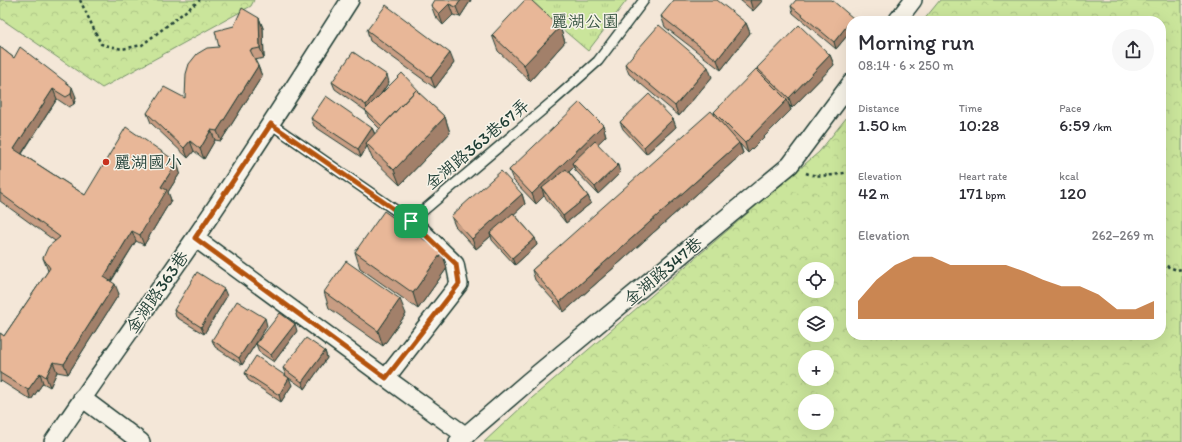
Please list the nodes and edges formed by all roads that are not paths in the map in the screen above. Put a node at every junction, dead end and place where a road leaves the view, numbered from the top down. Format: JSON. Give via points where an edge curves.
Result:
{"nodes":[{"id":1,"x":350,"y":0,"type":"edge"},
{"id":2,"x":644,"y":0,"type":"edge"},
{"id":3,"x":912,"y":0,"type":"edge"},
{"id":4,"x":901,"y":16,"type":"edge"},
{"id":5,"x":846,"y":90,"type":"edge"},
{"id":6,"x":271,"y":124,"type":"junction"},
{"id":7,"x":411,"y":221,"type":"junction"},
{"id":8,"x":195,"y":238,"type":"junction"},
{"id":9,"x":386,"y":378,"type":"junction"},
{"id":10,"x":82,"y":398,"type":"junction"},
{"id":11,"x":462,"y":439,"type":"edge"},
{"id":12,"x":53,"y":442,"type":"edge"},
{"id":13,"x":141,"y":442,"type":"edge"}],
"edges":[{"from":1,"to":6,"type":"street","name":"金湖路363巷"},
{"from":2,"to":7,"type":"lane","name":"金湖路363巷67弄","via":[[598,61]]},
{"from":3,"to":4,"type":"street"},
{"from":5,"to":11,"type":"street","name":"金湖路347巷","via":[[790,165]]},
{"from":6,"to":7,"type":"lane"},
{"from":6,"to":8,"type":"street","name":"金湖路363巷"},
{"from":7,"to":9,"type":"street","via":[[456,264],[459,284]]},
{"from":8,"to":9,"type":"street"},
{"from":8,"to":10,"type":"street","name":"金湖路363巷"},
{"from":9,"to":11,"type":"street"},
{"from":10,"to":12,"type":"street","name":"金湖路363巷"},
{"from":10,"to":13,"type":"street"}]}
